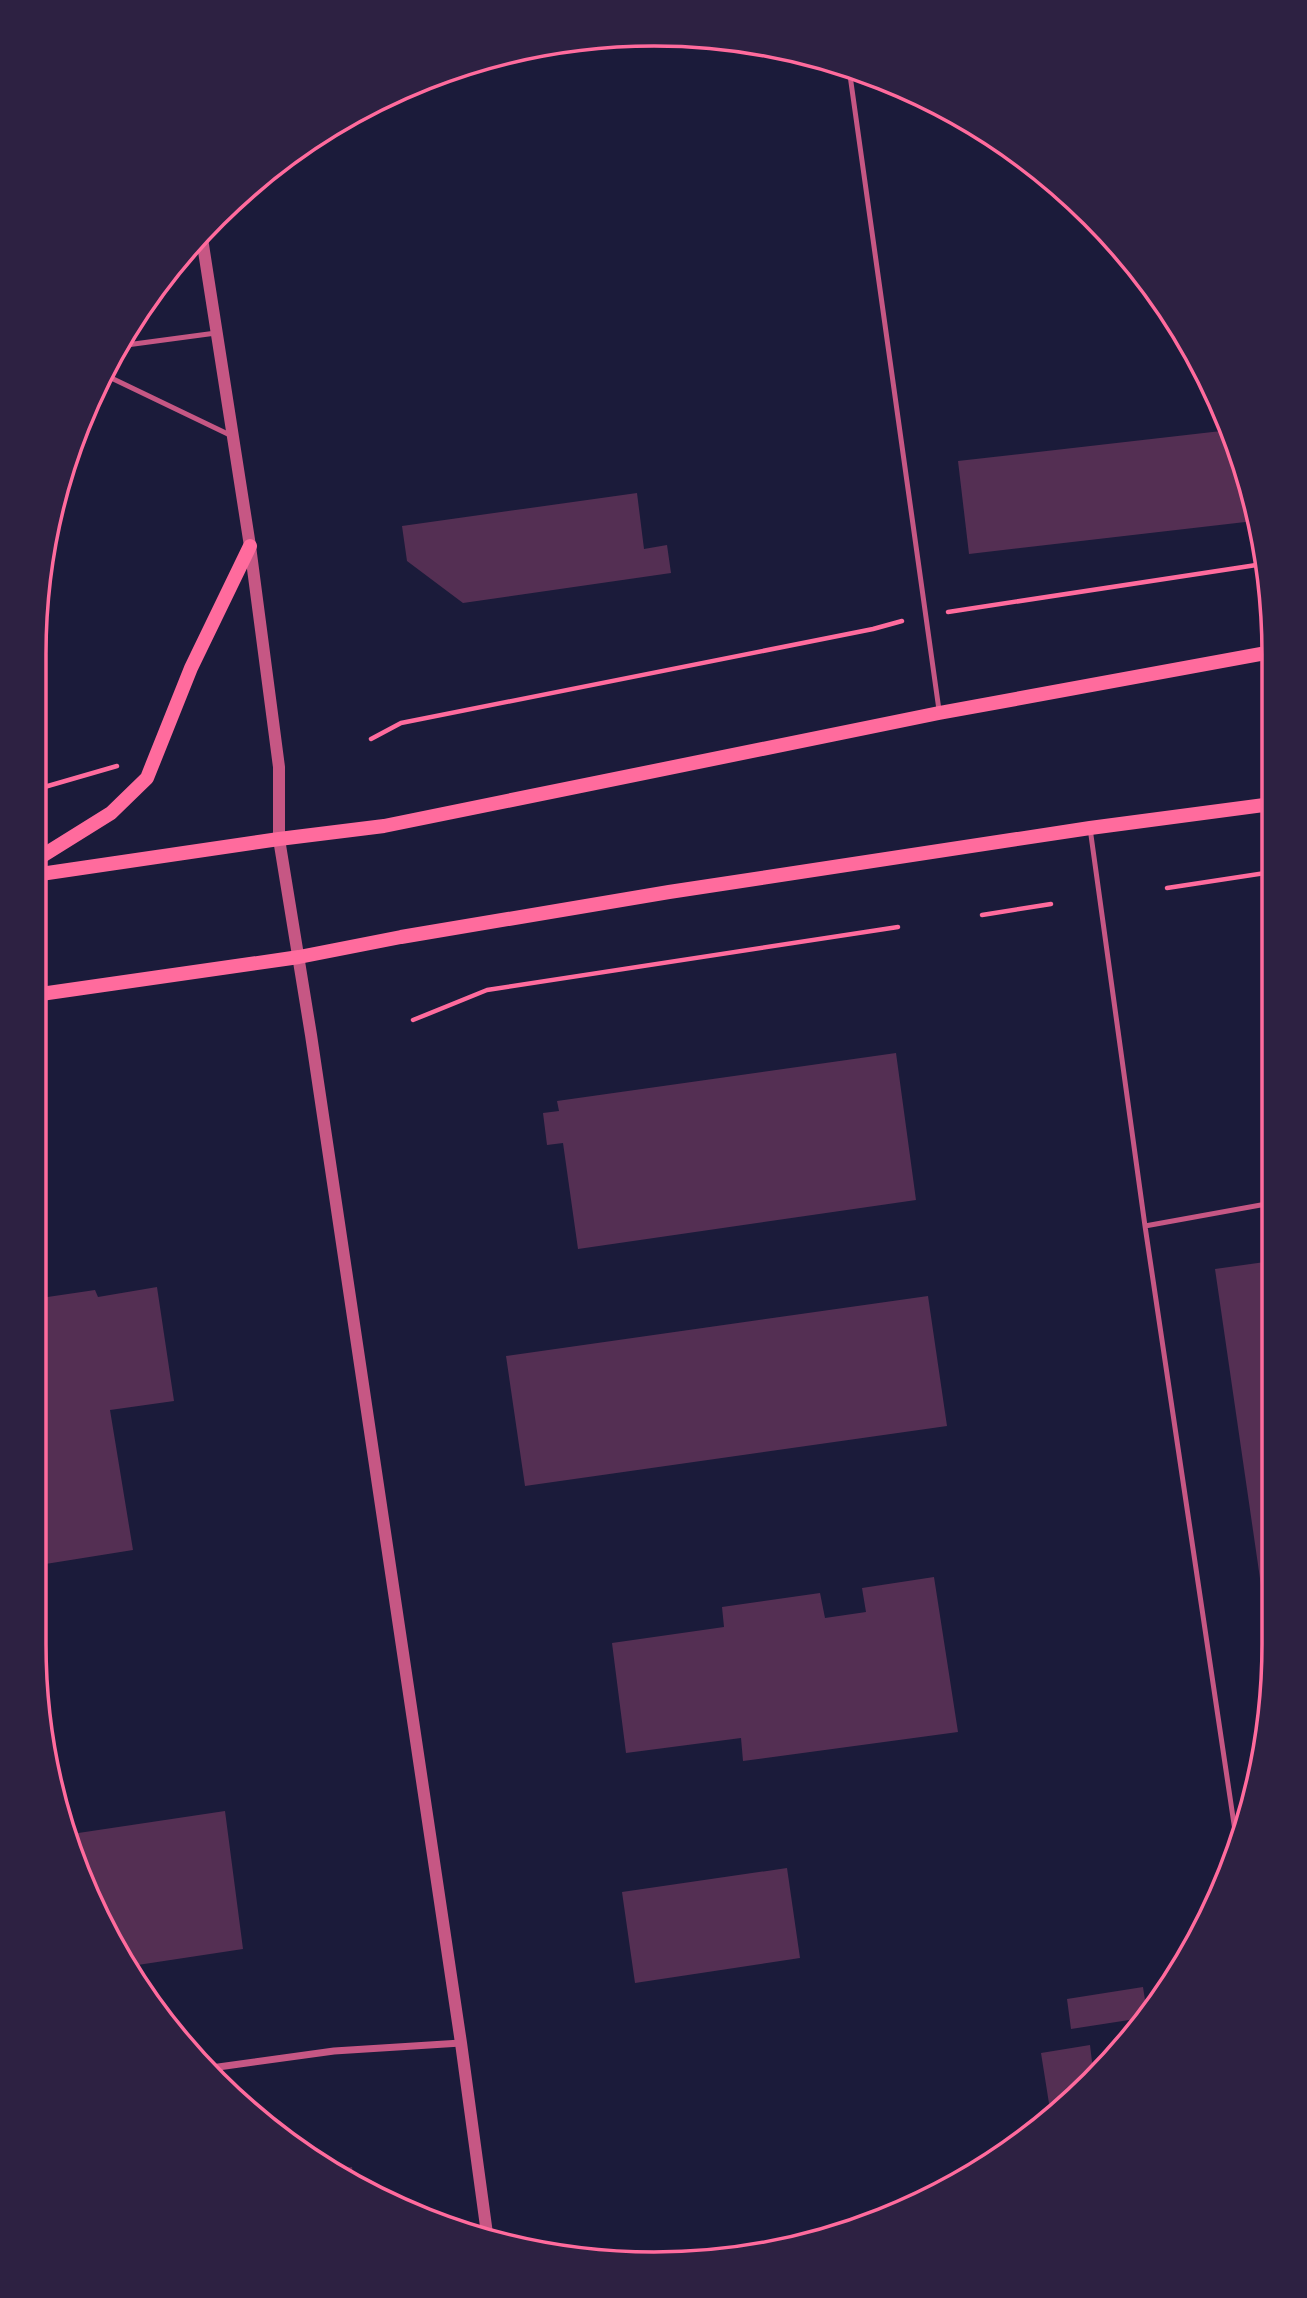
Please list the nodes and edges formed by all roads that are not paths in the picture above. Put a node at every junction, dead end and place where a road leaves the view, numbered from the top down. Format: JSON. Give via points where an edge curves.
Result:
{"nodes":[{"id":1,"x":850,"y":79,"type":"edge"},
{"id":2,"x":203,"y":246,"type":"edge"},
{"id":3,"x":216,"y":334,"type":"junction"},
{"id":4,"x":130,"y":345,"type":"edge"},
{"id":5,"x":112,"y":378,"type":"edge"},
{"id":6,"x":233,"y":436,"type":"junction"},
{"id":7,"x":250,"y":545,"type":"junction"},
{"id":8,"x":1262,"y":654,"type":"edge"},
{"id":9,"x":939,"y":713,"type":"junction"},
{"id":10,"x":1262,"y":805,"type":"edge"},
{"id":11,"x":1090,"y":828,"type":"junction"},
{"id":12,"x":279,"y":839,"type":"junction"},
{"id":13,"x":46,"y":854,"type":"edge"},
{"id":14,"x":46,"y":873,"type":"edge"},
{"id":15,"x":299,"y":957,"type":"junction"},
{"id":16,"x":46,"y":993,"type":"edge"},
{"id":17,"x":1262,"y":1205,"type":"edge"},
{"id":18,"x":1145,"y":1226,"type":"junction"},
{"id":19,"x":1234,"y":1824,"type":"edge"},
{"id":20,"x":461,"y":2043,"type":"junction"},
{"id":21,"x":217,"y":2067,"type":"edge"},
{"id":22,"x":486,"y":2229,"type":"edge"}],
"edges":[{"from":1,"to":9,"type":"lane"},
{"from":2,"to":3,"type":"street"},
{"from":3,"to":4,"type":"lane"},
{"from":3,"to":6,"type":"street"},
{"from":5,"to":6,"type":"lane"},
{"from":6,"to":7,"type":"street"},
{"from":7,"to":12,"type":"street","via":[[279,767]]},
{"from":7,"to":13,"type":"main road","via":[[191,667],[147,778],[111,813]]},
{"from":8,"to":9,"type":"main road"},
{"from":9,"to":12,"type":"main road","via":[[384,825]]},
{"from":10,"to":11,"type":"main road"},
{"from":11,"to":15,"type":"main road","via":[[668,892]]},
{"from":11,"to":18,"type":"lane"},
{"from":12,"to":14,"type":"main road"},
{"from":12,"to":15,"type":"street"},
{"from":15,"to":16,"type":"main road"},
{"from":15,"to":20,"type":"street"},
{"from":17,"to":18,"type":"lane"},
{"from":18,"to":19,"type":"lane"},
{"from":20,"to":21,"type":"street","via":[[334,2051]]},
{"from":20,"to":22,"type":"street"}]}
